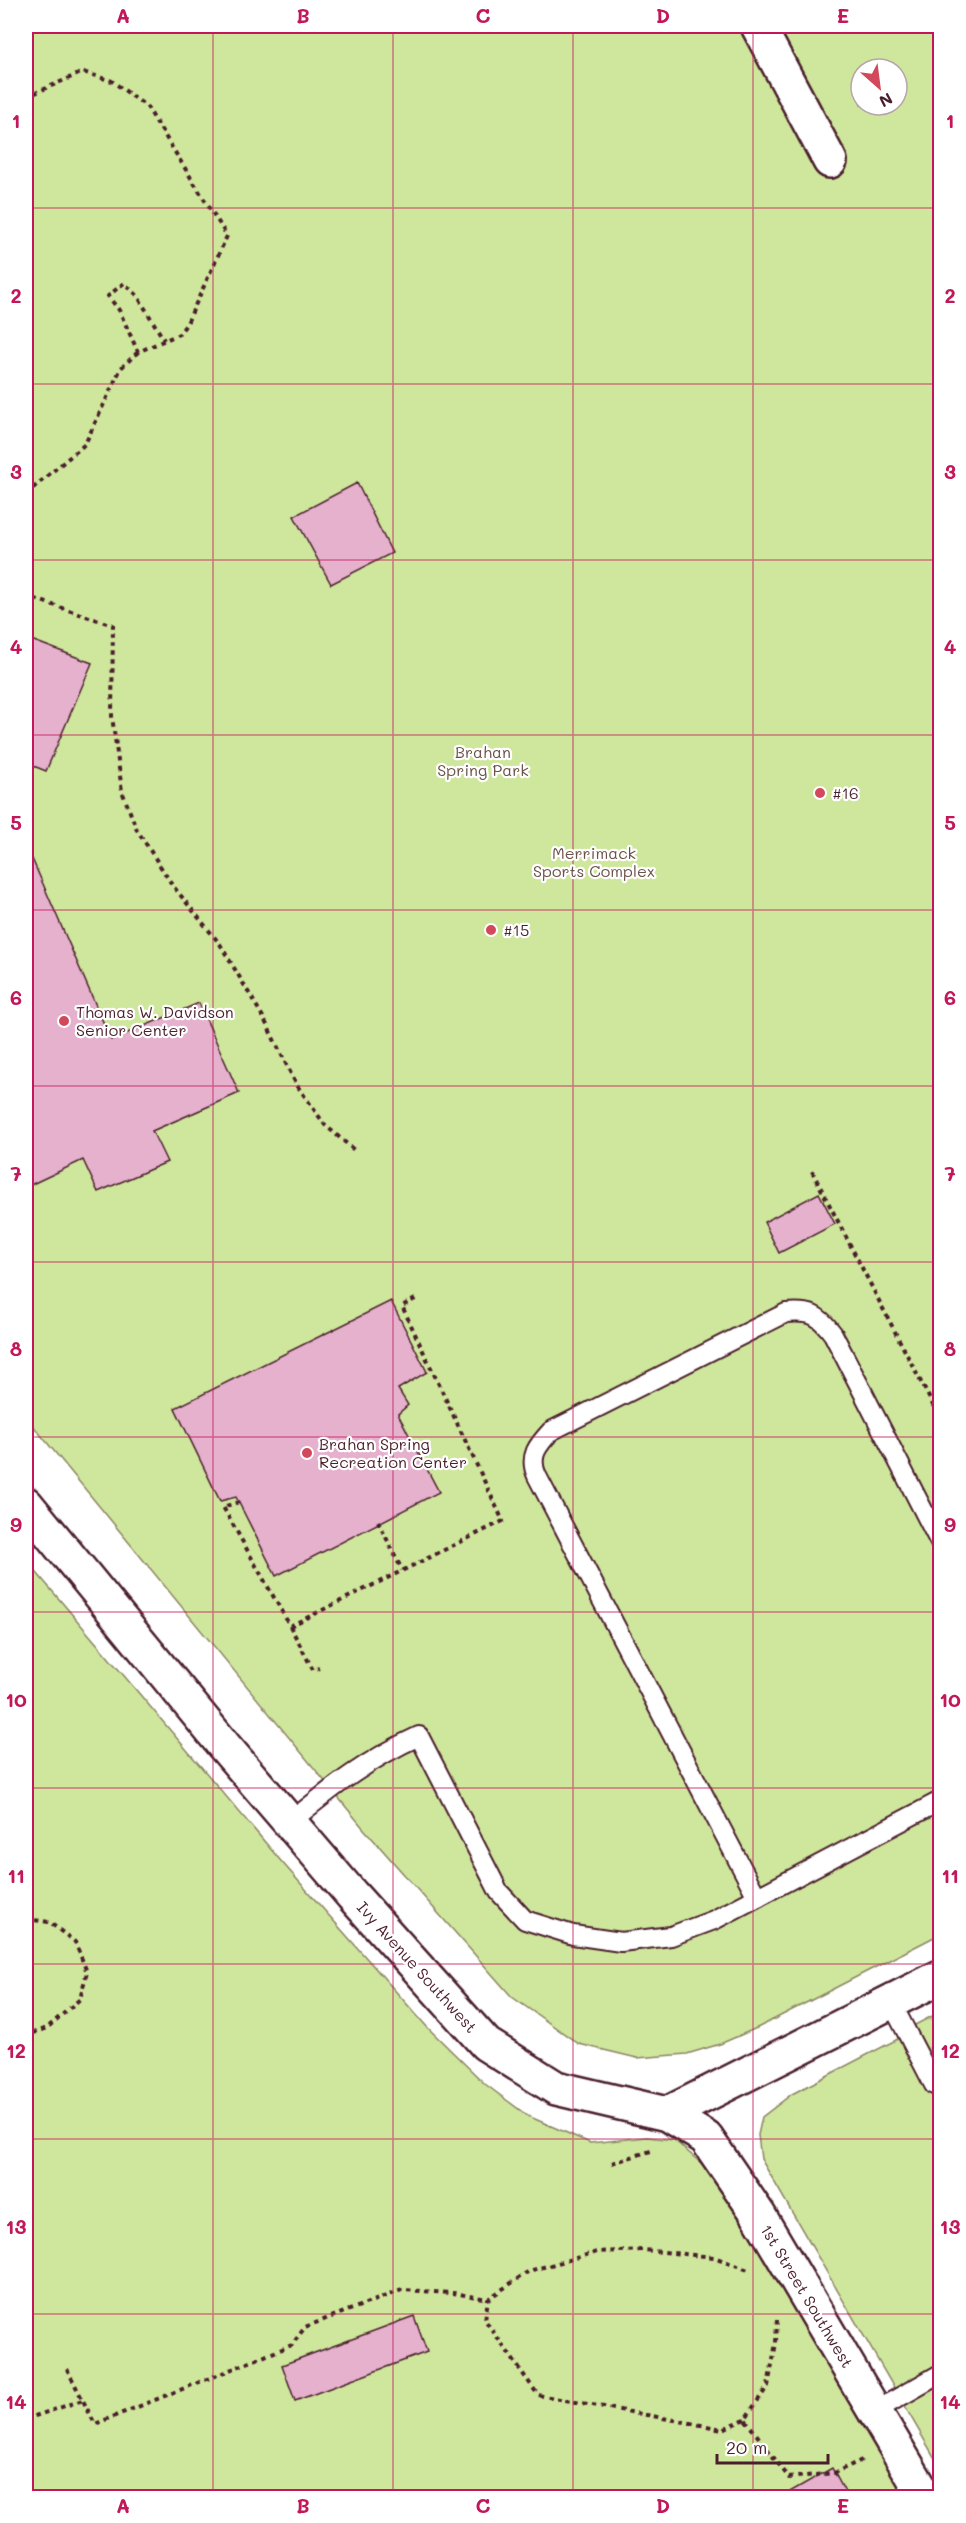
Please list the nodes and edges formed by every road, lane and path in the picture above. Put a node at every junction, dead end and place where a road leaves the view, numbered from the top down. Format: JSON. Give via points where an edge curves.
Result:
{"nodes":[{"id":1,"x":758,"y":26,"type":"edge"},
{"id":2,"x":26,"y":97,"type":"edge"},
{"id":3,"x":830,"y":161,"type":"dead end"},
{"id":4,"x":164,"y":340,"type":"junction"},
{"id":5,"x":138,"y":352,"type":"junction"},
{"id":6,"x":26,"y":494,"type":"edge"},
{"id":7,"x":26,"y":596,"type":"edge"},
{"id":8,"x":354,"y":1150,"type":"dead end"},
{"id":9,"x":812,"y":1171,"type":"dead end"},
{"id":10,"x":419,"y":1297,"type":"dead end"},
{"id":11,"x":940,"y":1419,"type":"edge"},
{"id":12,"x":239,"y":1503,"type":"dead end"},
{"id":13,"x":26,"y":1504,"type":"edge"},
{"id":14,"x":378,"y":1521,"type":"dead end"},
{"id":15,"x":940,"y":1543,"type":"edge"},
{"id":16,"x":402,"y":1570,"type":"junction"},
{"id":17,"x":290,"y":1626,"type":"junction"},
{"id":18,"x":319,"y":1668,"type":"dead end"},
{"id":19,"x":940,"y":1801,"type":"edge"},
{"id":20,"x":290,"y":1822,"type":"junction"},
{"id":21,"x":757,"y":1897,"type":"junction"},
{"id":22,"x":26,"y":1920,"type":"edge"},
{"id":23,"x":940,"y":1977,"type":"edge"},
{"id":24,"x":891,"y":2002,"type":"junction"},
{"id":25,"x":26,"y":2036,"type":"edge"},
{"id":26,"x":934,"y":2085,"type":"dead end"},
{"id":27,"x":667,"y":2114,"type":"junction"},
{"id":28,"x":754,"y":2277,"type":"dead end"},
{"id":29,"x":488,"y":2299,"type":"junction"},
{"id":30,"x":774,"y":2312,"type":"dead end"},
{"id":31,"x":67,"y":2369,"type":"dead end"},
{"id":32,"x":940,"y":2374,"type":"edge"},
{"id":33,"x":83,"y":2400,"type":"junction"},
{"id":34,"x":875,"y":2411,"type":"junction"},
{"id":35,"x":26,"y":2419,"type":"edge"},
{"id":36,"x":745,"y":2419,"type":"junction"},
{"id":37,"x":895,"y":2445,"type":"junction"},
{"id":38,"x":926,"y":2498,"type":"edge"}],
"edges":[{"from":1,"to":3,"type":"street"},
{"from":2,"to":4,"type":"path","via":[[83,72],[112,81],[147,107],[227,236],[187,323],[179,334]]},
{"from":4,"to":5,"type":"path"},
{"from":4,"to":5,"type":"path","via":[[137,295],[124,283],[108,296],[119,310]]},
{"from":5,"to":6,"type":"path","via":[[121,368],[85,444]]},
{"from":7,"to":8,"type":"path","via":[[113,624],[112,716],[122,791],[137,830],[172,886],[220,944],[296,1084],[325,1125]]},
{"from":9,"to":11,"type":"path"},
{"from":10,"to":16,"type":"path","via":[[402,1306],[503,1521]]},
{"from":12,"to":17,"type":"path","via":[[223,1507]]},
{"from":13,"to":20,"type":"street","name":"Ivy Avenue Southwest"},
{"from":14,"to":16,"type":"path"},
{"from":15,"to":21,"type":"lane","via":[[833,1334],[820,1318],[804,1312],[786,1313],[551,1431],[535,1448],[532,1465],[537,1476]]},
{"from":16,"to":17,"type":"path"},
{"from":17,"to":18,"type":"path","via":[[313,1670]]},
{"from":19,"to":21,"type":"lane"},
{"from":20,"to":21,"type":"lane","via":[[348,1775],[383,1752],[419,1736],[499,1892],[525,1920],[573,1935],[621,1942],[671,1936],[714,1920]]},
{"from":20,"to":27,"type":"street","name":"Ivy Avenue Southwest","via":[[486,2044],[556,2088]]},
{"from":22,"to":25,"type":"path","via":[[50,1922],[75,1942],[87,1972],[80,1999],[47,2028]]},
{"from":23,"to":24,"type":"street"},
{"from":24,"to":26,"type":"lane"},
{"from":24,"to":27,"type":"street"},
{"from":27,"to":34,"type":"street","name":"1st Street Southwest","via":[[706,2138],[758,2214]]},
{"from":28,"to":29,"type":"path","via":[[749,2270],[714,2257],[643,2250],[597,2252],[529,2271]]},
{"from":29,"to":33,"type":"path","via":[[402,2290],[305,2327],[292,2345],[95,2424]]},
{"from":29,"to":36,"type":"path","via":[[484,2319],[538,2395],[723,2429]]},
{"from":30,"to":36,"type":"path","via":[[776,2343],[768,2386]]},
{"from":31,"to":33,"type":"path"},
{"from":32,"to":34,"type":"lane"},
{"from":33,"to":35,"type":"path"},
{"from":34,"to":37,"type":"street","name":"1st Street Southwest"},
{"from":36,"to":37,"type":"path","via":[[789,2478],[834,2473]]},
{"from":37,"to":38,"type":"street","name":"1st Street Southwest"}]}
